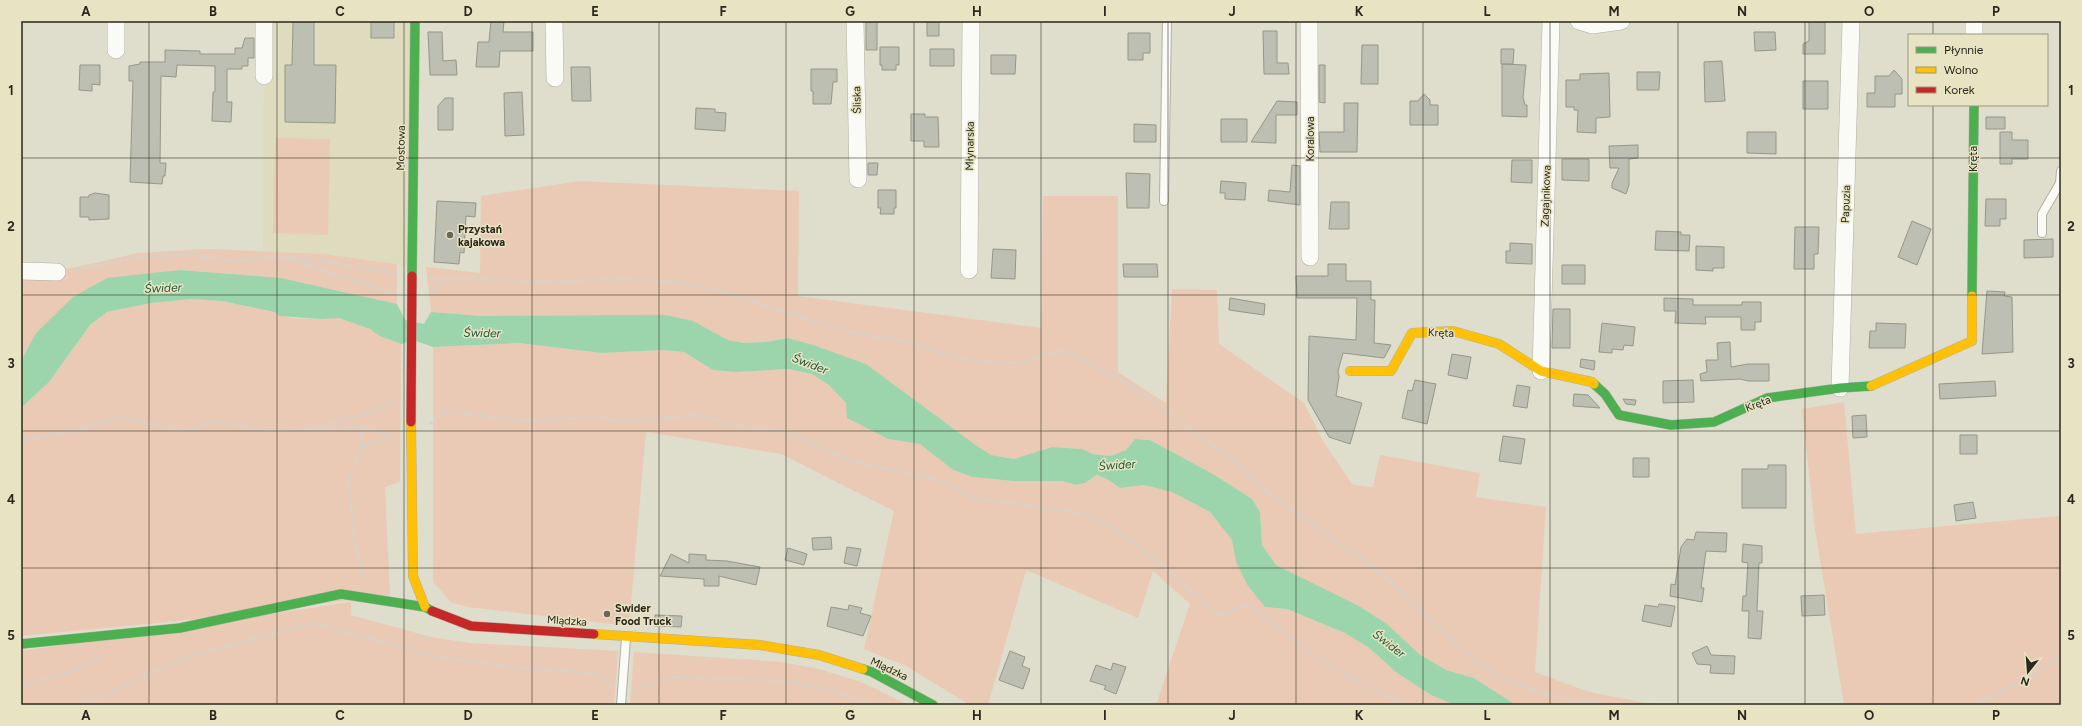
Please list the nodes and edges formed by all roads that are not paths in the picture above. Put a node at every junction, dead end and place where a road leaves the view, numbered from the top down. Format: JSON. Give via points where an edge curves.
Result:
{"nodes":[{"id":1,"x":116,"y":21,"type":"edge"},
{"id":2,"x":264,"y":21,"type":"edge"},
{"id":3,"x":415,"y":21,"type":"edge"},
{"id":4,"x":554,"y":21,"type":"edge"},
{"id":5,"x":856,"y":21,"type":"edge"},
{"id":6,"x":971,"y":21,"type":"edge"},
{"id":7,"x":1167,"y":21,"type":"edge"},
{"id":8,"x":1309,"y":21,"type":"edge"},
{"id":9,"x":1551,"y":21,"type":"edge"},
{"id":10,"x":1579,"y":21,"type":"edge"},
{"id":11,"x":1621,"y":21,"type":"edge"},
{"id":12,"x":1851,"y":21,"type":"edge"},
{"id":13,"x":1974,"y":21,"type":"edge"},
{"id":14,"x":1974,"y":34,"type":"edge"},
{"id":15,"x":116,"y":50,"type":"dead end"},
{"id":16,"x":264,"y":76,"type":"dead end"},
{"id":17,"x":555,"y":78,"type":"dead end"},
{"id":18,"x":1974,"y":106,"type":"edge"},
{"id":19,"x":2061,"y":171,"type":"edge"},
{"id":20,"x":858,"y":179,"type":"dead end"},
{"id":21,"x":1164,"y":201,"type":"dead end"},
{"id":22,"x":2042,"y":233,"type":"dead end"},
{"id":23,"x":1310,"y":257,"type":"dead end"},
{"id":24,"x":969,"y":270,"type":"dead end"},
{"id":25,"x":21,"y":271,"type":"edge"},
{"id":26,"x":57,"y":272,"type":"road end"},
{"id":27,"x":1350,"y":371,"type":"dead end"},
{"id":28,"x":1541,"y":371,"type":"junction"},
{"id":29,"x":1840,"y":388,"type":"junction"},
{"id":30,"x":425,"y":607,"type":"junction"},
{"id":31,"x":626,"y":637,"type":"junction"},
{"id":32,"x":21,"y":644,"type":"edge"},
{"id":33,"x":621,"y":705,"type":"edge"},
{"id":34,"x":933,"y":705,"type":"edge"}],
"edges":[{"from":1,"to":15,"type":"street"},
{"from":2,"to":16,"type":"street"},
{"from":3,"to":30,"type":"street","name":"Mostowa","bridge":true,"via":[[411,422],[413,576]]},
{"from":4,"to":17,"type":"street"},
{"from":5,"to":20,"type":"street","name":"Śliska"},
{"from":6,"to":24,"type":"street","name":"Młynarska"},
{"from":7,"to":21,"type":"lane"},
{"from":8,"to":23,"type":"street","name":"Koralowa"},
{"from":9,"to":28,"type":"street","name":"Zagajnikowa"},
{"from":10,"to":11,"type":"street","via":[[1592,25]]},
{"from":12,"to":29,"type":"street","name":"Papuzia"},
{"from":13,"to":14,"type":"street"},
{"from":18,"to":29,"type":"street","name":"Kręta","via":[[1972,340],[1869,387]]},
{"from":19,"to":22,"type":"lane","via":[[2060,183],[2042,214]]},
{"from":25,"to":26,"type":"street"},
{"from":27,"to":28,"type":"street","name":"Kręta","via":[[1391,371],[1412,333],[1453,332],[1499,344]]},
{"from":28,"to":29,"type":"street","name":"Kręta","via":[[1592,382],[1605,394],[1619,415],[1671,425],[1714,422],[1767,398]]},
{"from":30,"to":31,"type":"street","name":"Mlądzka","via":[[472,626]]},
{"from":30,"to":32,"type":"street","name":"Mlądzka","via":[[341,594],[180,628]]},
{"from":31,"to":33,"type":"lane"},
{"from":31,"to":34,"type":"street","name":"Mlądzka","via":[[760,645],[818,655],[872,672]]}]}
